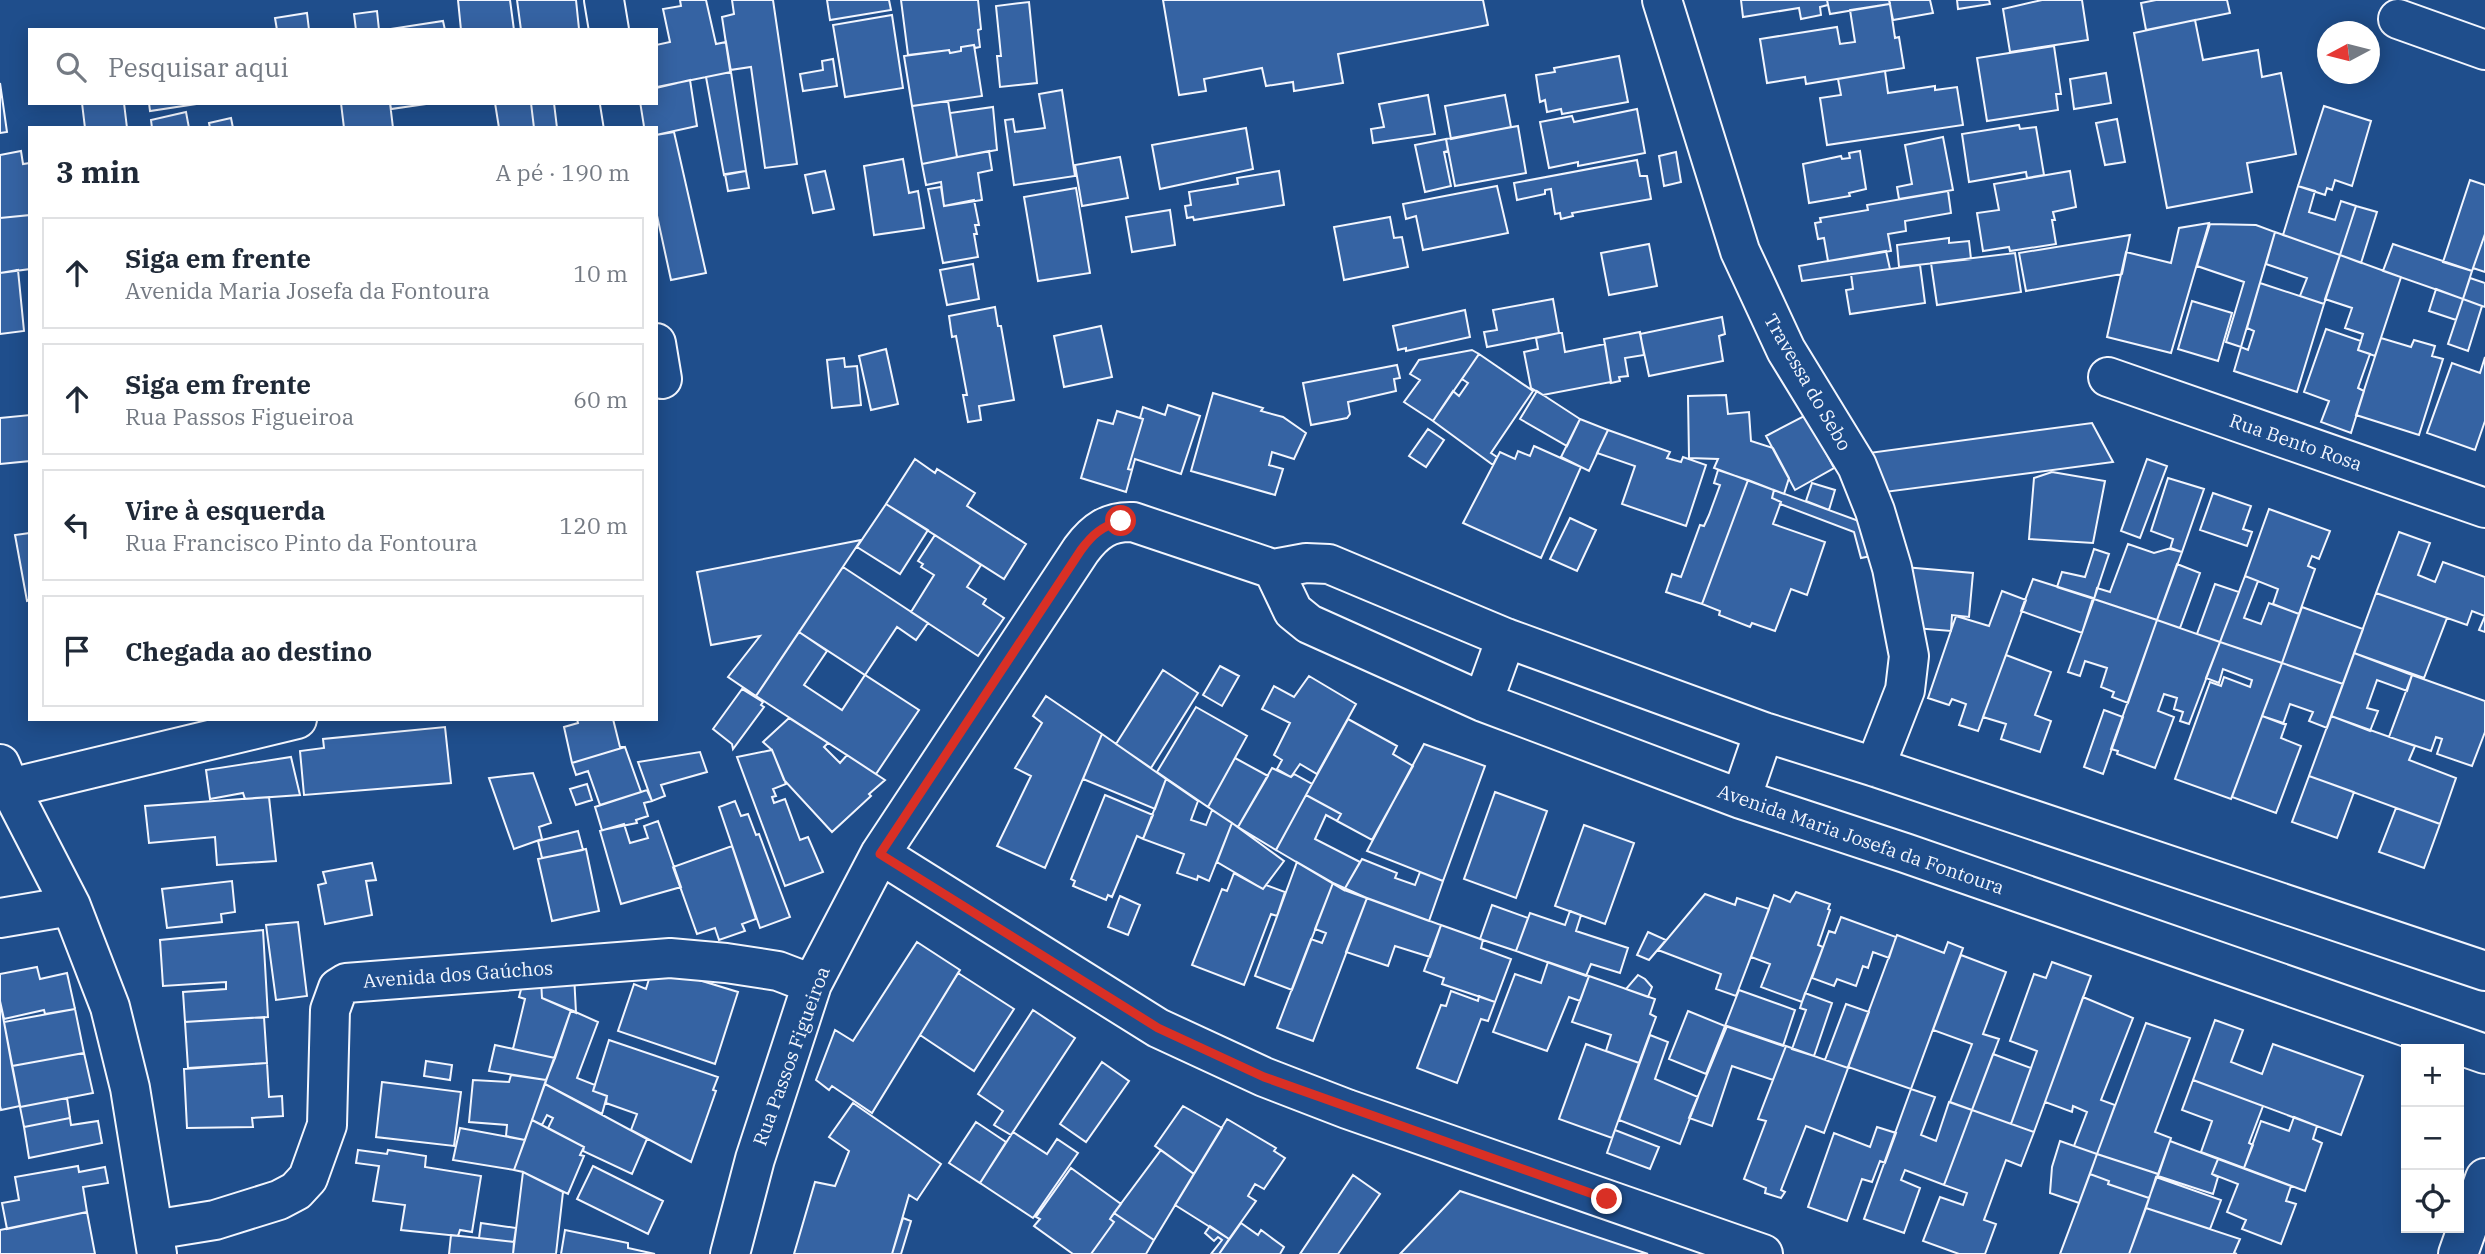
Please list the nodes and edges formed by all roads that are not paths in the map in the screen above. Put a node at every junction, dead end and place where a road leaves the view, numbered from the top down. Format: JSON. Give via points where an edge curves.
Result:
{"nodes":[{"id":1,"x":604,"y":0,"type":"edge"},
{"id":2,"x":1662,"y":0,"type":"edge"},
{"id":3,"x":2398,"y":19,"type":"dead end"},
{"id":4,"x":609,"y":28,"type":"edge"},
{"id":5,"x":2485,"y":50,"type":"edge"},
{"id":6,"x":620,"y":105,"type":"edge"},
{"id":7,"x":624,"y":126,"type":"edge"},
{"id":8,"x":2108,"y":377,"type":"dead end"},
{"id":9,"x":2485,"y":508,"type":"edge"},
{"id":10,"x":1273,"y":569,"type":"junction"},
{"id":11,"x":1506,"y":639,"type":"junction"},
{"id":12,"x":1483,"y":702,"type":"junction"},
{"id":13,"x":287,"y":721,"type":"edge"},
{"id":14,"x":1764,"y":732,"type":"junction"},
{"id":15,"x":1875,"y":767,"type":"junction"},
{"id":16,"x":5,"y":776,"type":"edge"},
{"id":17,"x":1741,"y":799,"type":"junction"},
{"id":18,"x":880,"y":854,"type":"junction"},
{"id":19,"x":71,"y":906,"type":"junction"},
{"id":20,"x":0,"y":918,"type":"edge"},
{"id":21,"x":2485,"y":971,"type":"edge"},
{"id":22,"x":812,"y":984,"type":"junction"},
{"id":23,"x":2485,"y":1054,"type":"edge"},
{"id":24,"x":2485,"y":1178,"type":"edge"},
{"id":25,"x":155,"y":1242,"type":"edge"},
{"id":26,"x":730,"y":1254,"type":"edge"},
{"id":27,"x":1763,"y":1254,"type":"edge"},
{"id":28,"x":2458,"y":1254,"type":"edge"}],
"edges":[{"from":1,"to":4,"type":"street"},
{"from":2,"to":15,"type":"street","name":"Travessa do Sebo","via":[[1740,251],[1786,350],[1857,466],[1892,568],[1909,656],[1905,690]]},
{"from":3,"to":5,"type":"street"},
{"from":6,"to":7,"type":"street"},
{"from":8,"to":9,"type":"street","name":"Rua Bento Rosa"},
{"from":10,"to":11,"type":"street","via":[[1329,564]]},
{"from":10,"to":12,"type":"street","name":"Avenida Maria Josefa da Fontoura","via":[[1293,611],[1309,624]]},
{"from":10,"to":18,"type":"street","name":"Rua Passos Figueiroa","via":[[1133,522],[1108,525],[1092,535]]},
{"from":11,"to":12,"type":"street"},
{"from":11,"to":14,"type":"street"},
{"from":12,"to":17,"type":"street","name":"Avenida Maria Josefa da Fontoura"},
{"from":13,"to":16,"type":"street"},
{"from":14,"to":15,"type":"street"},
{"from":14,"to":17,"type":"street"},
{"from":15,"to":21,"type":"street"},
{"from":16,"to":19,"type":"street","name":"Avenida dos Gaúchos"},
{"from":17,"to":23,"type":"street","name":"Avenida Maria Josefa da Fontoura"},
{"from":18,"to":22,"type":"street","name":"Rua Passos Figueiroa"},
{"from":18,"to":27,"type":"street","via":[[1158,1028],[1264,1077]]},
{"from":19,"to":20,"type":"street"},
{"from":19,"to":25,"type":"street","name":"Avenida dos Gaúchos","via":[[110,1007],[130,1088]]},
{"from":22,"to":25,"type":"street","name":"Avenida dos Gaúchos","via":[[778,971],[670,958],[346,983],[338,988],[330,1010],[327,1125],[308,1178],[279,1200]]},
{"from":22,"to":26,"type":"street","name":"Rua Passos Figueiroa","via":[[755,1159]]},
{"from":24,"to":28,"type":"street"}]}
